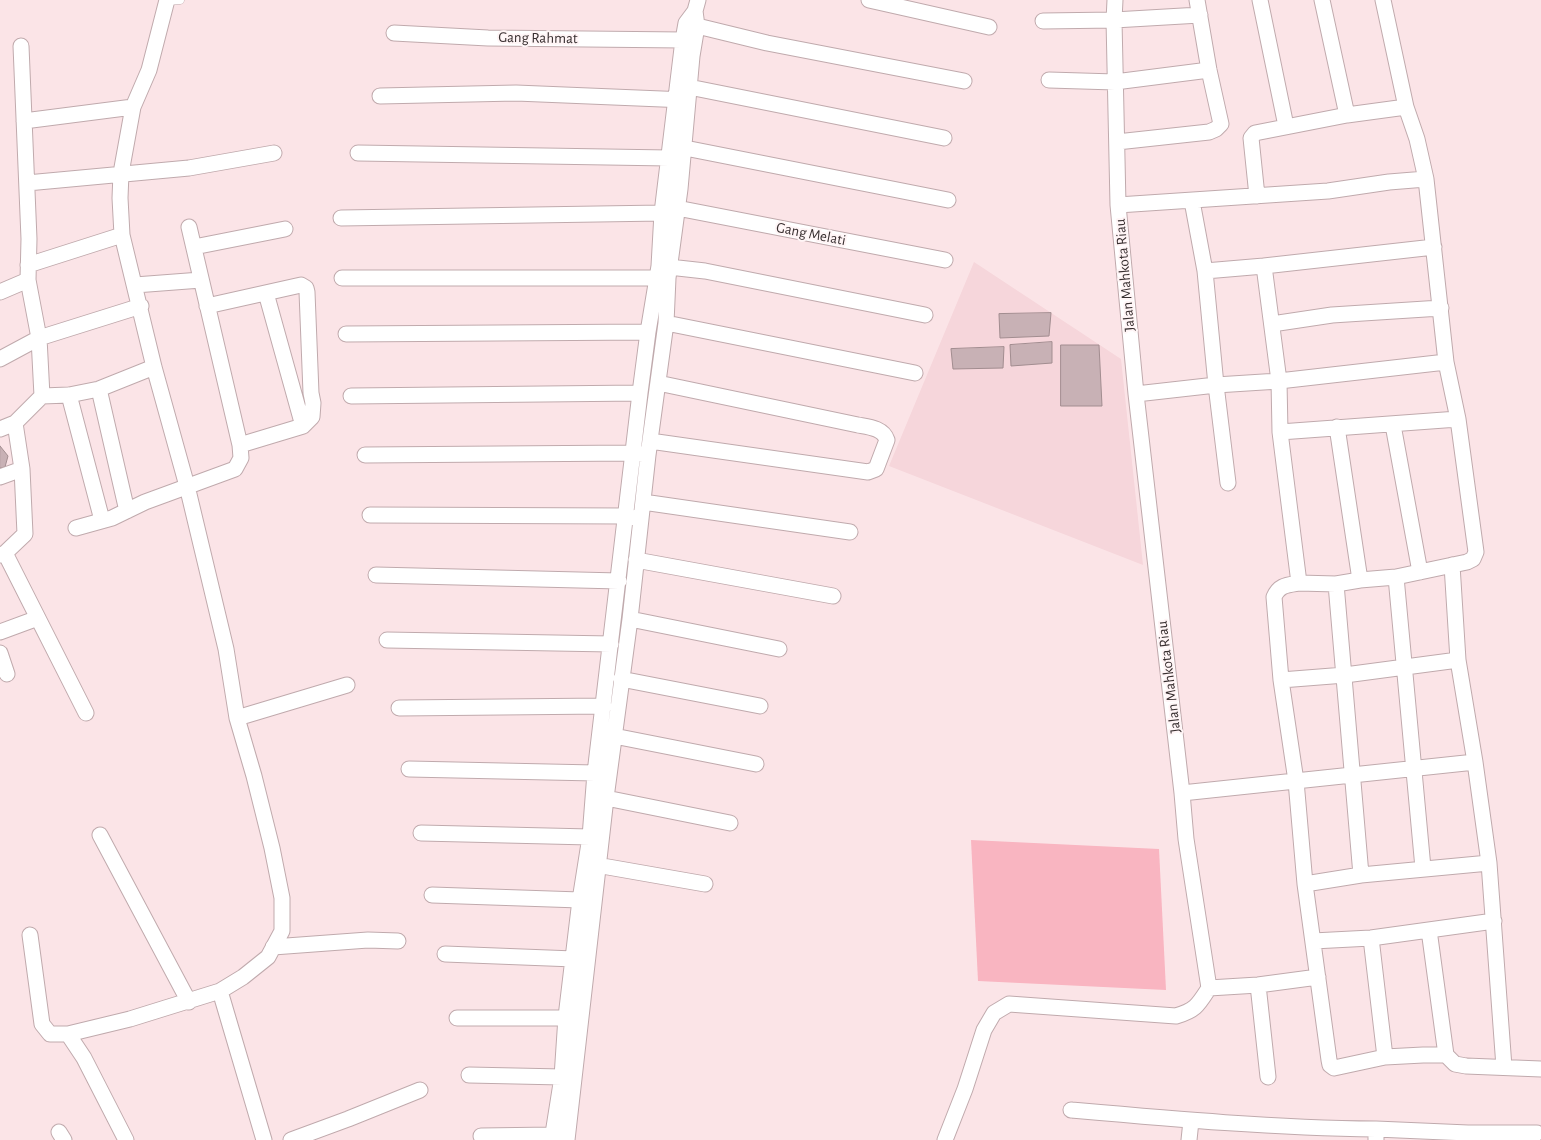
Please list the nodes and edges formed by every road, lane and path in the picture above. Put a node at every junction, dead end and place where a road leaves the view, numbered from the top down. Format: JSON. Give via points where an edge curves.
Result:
{"nodes":[{"id":1,"x":171,"y":0,"type":"edge"},
{"id":2,"x":870,"y":0,"type":"edge"},
{"id":3,"x":1115,"y":0,"type":"edge"},
{"id":4,"x":1197,"y":0,"type":"edge"},
{"id":5,"x":1260,"y":0,"type":"edge"},
{"id":6,"x":1322,"y":0,"type":"edge"},
{"id":7,"x":1384,"y":0,"type":"edge"},
{"id":8,"x":697,"y":5,"type":"edge"},
{"id":9,"x":1200,"y":15,"type":"junction"},
{"id":10,"x":1114,"y":20,"type":"junction"},
{"id":11,"x":1043,"y":21,"type":"dead end"},
{"id":12,"x":692,"y":25,"type":"junction"},
{"id":13,"x":989,"y":26,"type":"dead end"},
{"id":14,"x":394,"y":33,"type":"dead end"},
{"id":15,"x":683,"y":40,"type":"junction"},
{"id":16,"x":21,"y":46,"type":"dead end"},
{"id":17,"x":1209,"y":70,"type":"junction"},
{"id":18,"x":1049,"y":80,"type":"dead end"},
{"id":19,"x":964,"y":82,"type":"dead end"},
{"id":20,"x":1115,"y":82,"type":"junction"},
{"id":21,"x":685,"y":95,"type":"junction"},
{"id":22,"x":380,"y":96,"type":"dead end"},
{"id":23,"x":133,"y":107,"type":"junction"},
{"id":24,"x":1406,"y":107,"type":"junction"},
{"id":25,"x":1347,"y":115,"type":"junction"},
{"id":26,"x":24,"y":121,"type":"junction"},
{"id":27,"x":1286,"y":126,"type":"junction"},
{"id":28,"x":944,"y":138,"type":"dead end"},
{"id":29,"x":1117,"y":142,"type":"junction"},
{"id":30,"x":684,"y":148,"type":"junction"},
{"id":31,"x":274,"y":153,"type":"dead end"},
{"id":32,"x":358,"y":153,"type":"dead end"},
{"id":33,"x":669,"y":158,"type":"junction"},
{"id":34,"x":121,"y":173,"type":"junction"},
{"id":35,"x":1426,"y":179,"type":"junction"},
{"id":36,"x":27,"y":183,"type":"junction"},
{"id":37,"x":1257,"y":196,"type":"junction"},
{"id":38,"x":948,"y":200,"type":"dead end"},
{"id":39,"x":1192,"y":201,"type":"junction"},
{"id":40,"x":1118,"y":205,"type":"junction"},
{"id":41,"x":677,"y":208,"type":"junction"},
{"id":42,"x":662,"y":213,"type":"junction"},
{"id":43,"x":341,"y":218,"type":"dead end"},
{"id":44,"x":189,"y":227,"type":"dead end"},
{"id":45,"x":285,"y":229,"type":"dead end"},
{"id":46,"x":122,"y":235,"type":"junction"},
{"id":47,"x":194,"y":247,"type":"junction"},
{"id":48,"x":1434,"y":247,"type":"junction"},
{"id":49,"x":945,"y":260,"type":"dead end"},
{"id":50,"x":1264,"y":266,"type":"junction"},
{"id":51,"x":1205,"y":271,"type":"junction"},
{"id":52,"x":28,"y":272,"type":"junction"},
{"id":53,"x":663,"y":272,"type":"junction"},
{"id":54,"x":342,"y":278,"type":"dead end"},
{"id":55,"x":202,"y":280,"type":"junction"},
{"id":56,"x":135,"y":285,"type":"junction"},
{"id":57,"x":0,"y":292,"type":"edge"},
{"id":58,"x":266,"y":293,"type":"junction"},
{"id":59,"x":141,"y":306,"type":"junction"},
{"id":60,"x":207,"y":306,"type":"junction"},
{"id":61,"x":1441,"y":308,"type":"junction"},
{"id":62,"x":925,"y":316,"type":"dead end"},
{"id":63,"x":666,"y":323,"type":"junction"},
{"id":64,"x":1272,"y":324,"type":"junction"},
{"id":65,"x":648,"y":332,"type":"junction"},
{"id":66,"x":346,"y":334,"type":"dead end"},
{"id":67,"x":39,"y":338,"type":"junction"},
{"id":68,"x":0,"y":359,"type":"edge"},
{"id":69,"x":1446,"y":362,"type":"junction"},
{"id":70,"x":154,"y":367,"type":"junction"},
{"id":71,"x":915,"y":373,"type":"dead end"},
{"id":72,"x":1279,"y":381,"type":"junction"},
{"id":73,"x":658,"y":382,"type":"junction"},
{"id":74,"x":1216,"y":385,"type":"junction"},
{"id":75,"x":99,"y":389,"type":"junction"},
{"id":76,"x":640,"y":393,"type":"junction"},
{"id":77,"x":1136,"y":394,"type":"junction"},
{"id":78,"x":69,"y":395,"type":"junction"},
{"id":79,"x":42,"y":396,"type":"junction"},
{"id":80,"x":351,"y":396,"type":"dead end"},
{"id":81,"x":1458,"y":419,"type":"junction"},
{"id":82,"x":15,"y":423,"type":"junction"},
{"id":83,"x":1393,"y":425,"type":"junction"},
{"id":84,"x":303,"y":426,"type":"junction"},
{"id":85,"x":1337,"y":428,"type":"junction"},
{"id":86,"x":0,"y":429,"type":"edge"},
{"id":87,"x":1280,"y":432,"type":"junction"},
{"id":88,"x":240,"y":445,"type":"junction"},
{"id":89,"x":644,"y":450,"type":"junction"},
{"id":90,"x":364,"y":455,"type":"dead end"},
{"id":91,"x":22,"y":470,"type":"junction"},
{"id":92,"x":0,"y":477,"type":"edge"},
{"id":93,"x":1228,"y":483,"type":"dead end"},
{"id":94,"x":187,"y":486,"type":"junction"},
{"id":95,"x":643,"y":502,"type":"junction"},
{"id":96,"x":127,"y":511,"type":"junction"},
{"id":97,"x":370,"y":516,"type":"dead end"},
{"id":98,"x":626,"y":516,"type":"junction"},
{"id":99,"x":641,"y":519,"type":"junction"},
{"id":100,"x":102,"y":520,"type":"junction"},
{"id":101,"x":76,"y":528,"type":"dead end"},
{"id":102,"x":850,"y":532,"type":"dead end"},
{"id":103,"x":3,"y":554,"type":"edge"},
{"id":104,"x":636,"y":560,"type":"junction"},
{"id":105,"x":1452,"y":565,"type":"junction"},
{"id":106,"x":1420,"y":572,"type":"junction"},
{"id":107,"x":376,"y":575,"type":"dead end"},
{"id":108,"x":1396,"y":577,"type":"junction"},
{"id":109,"x":1360,"y":580,"type":"junction"},
{"id":110,"x":619,"y":581,"type":"junction"},
{"id":111,"x":1299,"y":583,"type":"junction"},
{"id":112,"x":1336,"y":584,"type":"junction"},
{"id":113,"x":833,"y":596,"type":"dead end"},
{"id":114,"x":38,"y":618,"type":"junction"},
{"id":115,"x":630,"y":619,"type":"junction"},
{"id":116,"x":0,"y":632,"type":"edge"},
{"id":117,"x":387,"y":640,"type":"dead end"},
{"id":118,"x":611,"y":644,"type":"junction"},
{"id":119,"x":779,"y":649,"type":"dead end"},
{"id":120,"x":0,"y":653,"type":"edge"},
{"id":121,"x":1458,"y":660,"type":"junction"},
{"id":122,"x":1403,"y":667,"type":"junction"},
{"id":123,"x":7,"y":674,"type":"dead end"},
{"id":124,"x":1345,"y":675,"type":"junction"},
{"id":125,"x":621,"y":679,"type":"junction"},
{"id":126,"x":1281,"y":680,"type":"junction"},
{"id":127,"x":347,"y":685,"type":"dead end"},
{"id":128,"x":604,"y":706,"type":"junction"},
{"id":129,"x":760,"y":706,"type":"dead end"},
{"id":130,"x":399,"y":708,"type":"dead end"},
{"id":131,"x":86,"y":713,"type":"dead end"},
{"id":132,"x":237,"y":718,"type":"junction"},
{"id":133,"x":614,"y":736,"type":"junction"},
{"id":134,"x":1475,"y":762,"type":"junction"},
{"id":135,"x":756,"y":764,"type":"dead end"},
{"id":136,"x":1414,"y":768,"type":"junction"},
{"id":137,"x":409,"y":769,"type":"dead end"},
{"id":138,"x":595,"y":773,"type":"junction"},
{"id":139,"x":1354,"y":775,"type":"junction"},
{"id":140,"x":1296,"y":781,"type":"junction"},
{"id":141,"x":1182,"y":793,"type":"junction"},
{"id":142,"x":601,"y":804,"type":"junction"},
{"id":143,"x":730,"y":823,"type":"dead end"},
{"id":144,"x":421,"y":832,"type":"dead end"},
{"id":145,"x":100,"y":835,"type":"dead end"},
{"id":146,"x":590,"y":837,"type":"junction"},
{"id":147,"x":1489,"y":863,"type":"junction"},
{"id":148,"x":593,"y":865,"type":"junction"},
{"id":149,"x":1423,"y":868,"type":"junction"},
{"id":150,"x":1361,"y":875,"type":"junction"},
{"id":151,"x":705,"y":884,"type":"dead end"},
{"id":152,"x":1305,"y":884,"type":"junction"},
{"id":153,"x":432,"y":895,"type":"dead end"},
{"id":154,"x":580,"y":900,"type":"junction"},
{"id":155,"x":1494,"y":921,"type":"junction"},
{"id":156,"x":1428,"y":930,"type":"junction"},
{"id":157,"x":30,"y":935,"type":"dead end"},
{"id":158,"x":1371,"y":938,"type":"junction"},
{"id":159,"x":1313,"y":940,"type":"junction"},
{"id":160,"x":398,"y":942,"type":"dead end"},
{"id":161,"x":273,"y":947,"type":"junction"},
{"id":162,"x":445,"y":954,"type":"dead end"},
{"id":163,"x":574,"y":959,"type":"junction"},
{"id":164,"x":1318,"y":977,"type":"junction"},
{"id":165,"x":1258,"y":984,"type":"junction"},
{"id":166,"x":1209,"y":988,"type":"junction"},
{"id":167,"x":220,"y":991,"type":"junction"},
{"id":168,"x":189,"y":1002,"type":"junction"},
{"id":169,"x":457,"y":1018,"type":"dead end"},
{"id":170,"x":574,"y":1018,"type":"junction"},
{"id":171,"x":68,"y":1034,"type":"junction"},
{"id":172,"x":1446,"y":1055,"type":"junction"},
{"id":173,"x":1384,"y":1057,"type":"junction"},
{"id":174,"x":1504,"y":1067,"type":"junction"},
{"id":175,"x":1541,"y":1069,"type":"edge"},
{"id":176,"x":469,"y":1075,"type":"dead end"},
{"id":177,"x":562,"y":1077,"type":"junction"},
{"id":178,"x":1268,"y":1077,"type":"dead end"},
{"id":179,"x":420,"y":1090,"type":"dead end"},
{"id":180,"x":1071,"y":1110,"type":"dead end"},
{"id":181,"x":1191,"y":1121,"type":"junction"},
{"id":182,"x":1536,"y":1132,"type":"dead end"},
{"id":183,"x":1376,"y":1134,"type":"edge"},
{"id":184,"x":481,"y":1136,"type":"dead end"},
{"id":185,"x":552,"y":1137,"type":"edge"},
{"id":186,"x":126,"y":1140,"type":"edge"},
{"id":187,"x":264,"y":1140,"type":"edge"},
{"id":188,"x":291,"y":1140,"type":"edge"},
{"id":189,"x":567,"y":1140,"type":"edge"},
{"id":190,"x":945,"y":1140,"type":"edge"},
{"id":191,"x":1189,"y":1140,"type":"edge"}],
"edges":[{"from":1,"to":23,"type":"street","via":[[149,70]]},
{"from":2,"to":13,"type":"street"},
{"from":3,"to":10,"type":"street","name":"Jalan Mahkota Riau"},
{"from":4,"to":9,"type":"street"},
{"from":5,"to":27,"type":"street"},
{"from":6,"to":25,"type":"street"},
{"from":7,"to":24,"type":"street"},
{"from":8,"to":12,"type":"street"},
{"from":9,"to":10,"type":"street"},
{"from":9,"to":17,"type":"street"},
{"from":10,"to":11,"type":"street"},
{"from":10,"to":20,"type":"street","name":"Jalan Mahkota Riau"},
{"from":12,"to":15,"type":"street"},
{"from":12,"to":19,"type":"street"},
{"from":12,"to":21,"type":"street"},
{"from":14,"to":15,"type":"street","name":"Gang Rahmat","via":[[488,38]]},
{"from":15,"to":21,"type":"street"},
{"from":16,"to":26,"type":"street"},
{"from":17,"to":20,"type":"street"},
{"from":17,"to":29,"type":"street","via":[[1221,124],[1216,129]]},
{"from":18,"to":20,"type":"street"},
{"from":20,"to":29,"type":"street","name":"Jalan Mahkota Riau"},
{"from":21,"to":22,"type":"street","via":[[516,93]]},
{"from":21,"to":28,"type":"street"},
{"from":21,"to":30,"type":"street"},
{"from":21,"to":33,"type":"street"},
{"from":23,"to":26,"type":"street"},
{"from":23,"to":34,"type":"street"},
{"from":24,"to":25,"type":"street"},
{"from":24,"to":35,"type":"street"},
{"from":25,"to":27,"type":"street"},
{"from":26,"to":36,"type":"street"},
{"from":27,"to":37,"type":"street","via":[[1255,133],[1252,138]]},
{"from":29,"to":40,"type":"street","name":"Jalan Mahkota Riau"},
{"from":30,"to":38,"type":"street"},
{"from":30,"to":41,"type":"street"},
{"from":31,"to":34,"type":"street","via":[[189,168]]},
{"from":32,"to":33,"type":"street"},
{"from":33,"to":42,"type":"street"},
{"from":34,"to":36,"type":"street"},
{"from":34,"to":46,"type":"street"},
{"from":35,"to":37,"type":"street"},
{"from":35,"to":48,"type":"street"},
{"from":36,"to":52,"type":"street"},
{"from":37,"to":39,"type":"street"},
{"from":39,"to":40,"type":"street"},
{"from":39,"to":51,"type":"street"},
{"from":40,"to":77,"type":"street","name":"Jalan Mahkota Riau"},
{"from":41,"to":49,"type":"street","name":"Gang Melati"},
{"from":41,"to":53,"type":"street"},
{"from":42,"to":43,"type":"street"},
{"from":42,"to":53,"type":"street"},
{"from":44,"to":47,"type":"street"},
{"from":45,"to":47,"type":"street"},
{"from":46,"to":52,"type":"street"},
{"from":46,"to":56,"type":"street"},
{"from":47,"to":55,"type":"street"},
{"from":48,"to":50,"type":"street"},
{"from":48,"to":61,"type":"street"},
{"from":50,"to":51,"type":"street"},
{"from":50,"to":64,"type":"street"},
{"from":51,"to":74,"type":"street"},
{"from":52,"to":57,"type":"street"},
{"from":52,"to":67,"type":"street"},
{"from":53,"to":54,"type":"street"},
{"from":53,"to":62,"type":"street","via":[[705,271]]},
{"from":53,"to":63,"type":"street"},
{"from":53,"to":65,"type":"street"},
{"from":55,"to":56,"type":"street"},
{"from":55,"to":60,"type":"street"},
{"from":56,"to":59,"type":"street"},
{"from":58,"to":60,"type":"street"},
{"from":58,"to":84,"type":"street"},
{"from":58,"to":84,"type":"street","via":[[301,285],[306,288],[313,413]]},
{"from":59,"to":67,"type":"street"},
{"from":59,"to":70,"type":"street"},
{"from":60,"to":88,"type":"street"},
{"from":61,"to":64,"type":"street","via":[[1332,315]]},
{"from":61,"to":69,"type":"street"},
{"from":63,"to":71,"type":"street"},
{"from":63,"to":73,"type":"street"},
{"from":64,"to":72,"type":"street"},
{"from":65,"to":66,"type":"street"},
{"from":65,"to":76,"type":"street"},
{"from":67,"to":68,"type":"street"},
{"from":67,"to":79,"type":"street"},
{"from":69,"to":72,"type":"street"},
{"from":69,"to":81,"type":"street"},
{"from":70,"to":75,"type":"street"},
{"from":70,"to":94,"type":"street"},
{"from":72,"to":74,"type":"street"},
{"from":72,"to":87,"type":"street"},
{"from":73,"to":89,"type":"street"},
{"from":73,"to":89,"type":"street","via":[[878,430],[886,435],[887,440],[876,469],[868,472]]},
{"from":74,"to":77,"type":"street"},
{"from":74,"to":93,"type":"street"},
{"from":75,"to":78,"type":"street"},
{"from":75,"to":96,"type":"street"},
{"from":76,"to":80,"type":"street"},
{"from":76,"to":89,"type":"street"},
{"from":77,"to":141,"type":"street","name":"Jalan Mahkota Riau"},
{"from":78,"to":79,"type":"street"},
{"from":78,"to":100,"type":"street"},
{"from":79,"to":82,"type":"street"},
{"from":81,"to":83,"type":"street"},
{"from":81,"to":105,"type":"street","via":[[1476,552],[1473,559]]},
{"from":82,"to":86,"type":"street"},
{"from":82,"to":91,"type":"street"},
{"from":83,"to":85,"type":"street"},
{"from":83,"to":106,"type":"street"},
{"from":84,"to":88,"type":"street"},
{"from":85,"to":87,"type":"street"},
{"from":85,"to":109,"type":"street"},
{"from":87,"to":111,"type":"street"},
{"from":88,"to":94,"type":"street","via":[[241,458],[235,469]]},
{"from":89,"to":90,"type":"street"},
{"from":89,"to":95,"type":"street"},
{"from":89,"to":98,"type":"street"},
{"from":91,"to":92,"type":"street"},
{"from":91,"to":103,"type":"street","via":[[25,534]]},
{"from":94,"to":96,"type":"street"},
{"from":94,"to":132,"type":"street","via":[[226,649]]},
{"from":95,"to":99,"type":"street"},
{"from":95,"to":102,"type":"street"},
{"from":96,"to":100,"type":"street"},
{"from":97,"to":98,"type":"street"},
{"from":98,"to":99,"type":"street"},
{"from":98,"to":110,"type":"street"},
{"from":99,"to":104,"type":"street"},
{"from":100,"to":101,"type":"street"},
{"from":103,"to":114,"type":"street"},
{"from":104,"to":113,"type":"street"},
{"from":104,"to":115,"type":"street"},
{"from":105,"to":106,"type":"street"},
{"from":105,"to":121,"type":"street"},
{"from":106,"to":108,"type":"street"},
{"from":107,"to":110,"type":"street"},
{"from":108,"to":109,"type":"street"},
{"from":108,"to":122,"type":"street"},
{"from":109,"to":112,"type":"street"},
{"from":110,"to":118,"type":"street"},
{"from":111,"to":112,"type":"street"},
{"from":111,"to":126,"type":"street","via":[[1284,585],[1274,596]]},
{"from":112,"to":124,"type":"street"},
{"from":114,"to":116,"type":"street"},
{"from":114,"to":131,"type":"street"},
{"from":115,"to":119,"type":"street"},
{"from":115,"to":125,"type":"street"},
{"from":117,"to":118,"type":"street"},
{"from":118,"to":128,"type":"street"},
{"from":120,"to":123,"type":"street"},
{"from":121,"to":122,"type":"street"},
{"from":121,"to":134,"type":"street"},
{"from":122,"to":124,"type":"street"},
{"from":122,"to":136,"type":"street"},
{"from":124,"to":126,"type":"street"},
{"from":124,"to":139,"type":"street"},
{"from":125,"to":129,"type":"street"},
{"from":125,"to":133,"type":"street"},
{"from":126,"to":140,"type":"street"},
{"from":127,"to":132,"type":"street"},
{"from":128,"to":130,"type":"street"},
{"from":128,"to":138,"type":"street"},
{"from":132,"to":161,"type":"street","via":[[257,785],[282,898],[282,931]]},
{"from":133,"to":135,"type":"street"},
{"from":133,"to":142,"type":"street"},
{"from":134,"to":136,"type":"street"},
{"from":134,"to":147,"type":"street"},
{"from":136,"to":139,"type":"street"},
{"from":136,"to":149,"type":"street"},
{"from":137,"to":138,"type":"street"},
{"from":138,"to":142,"type":"street"},
{"from":139,"to":140,"type":"street"},
{"from":139,"to":150,"type":"street"},
{"from":140,"to":141,"type":"street"},
{"from":140,"to":152,"type":"street"},
{"from":141,"to":166,"type":"street","name":"Jalan Mahkota Riau"},
{"from":142,"to":143,"type":"street"},
{"from":142,"to":146,"type":"street"},
{"from":142,"to":148,"type":"street"},
{"from":144,"to":146,"type":"street"},
{"from":145,"to":168,"type":"street"},
{"from":146,"to":148,"type":"street"},
{"from":147,"to":149,"type":"street"},
{"from":147,"to":155,"type":"street"},
{"from":148,"to":151,"type":"street"},
{"from":148,"to":154,"type":"street"},
{"from":148,"to":170,"type":"street"},
{"from":149,"to":150,"type":"street"},
{"from":150,"to":152,"type":"street"},
{"from":152,"to":159,"type":"street"},
{"from":153,"to":154,"type":"street"},
{"from":154,"to":163,"type":"street"},
{"from":155,"to":156,"type":"street"},
{"from":155,"to":174,"type":"street"},
{"from":156,"to":158,"type":"street"},
{"from":156,"to":172,"type":"street"},
{"from":157,"to":171,"type":"street","via":[[42,1024],[50,1034]]},
{"from":158,"to":159,"type":"street"},
{"from":158,"to":173,"type":"street"},
{"from":159,"to":164,"type":"street"},
{"from":160,"to":161,"type":"street","via":[[368,940]]},
{"from":161,"to":167,"type":"street","via":[[268,957]]},
{"from":162,"to":163,"type":"street"},
{"from":163,"to":170,"type":"street"},
{"from":164,"to":165,"type":"street"},
{"from":164,"to":173,"type":"street","via":[[1330,1065],[1334,1068]]},
{"from":165,"to":166,"type":"street"},
{"from":165,"to":178,"type":"street"},
{"from":166,"to":190,"type":"street","via":[[1191,1011],[1176,1016],[1009,1004],[994,1012],[984,1030]]},
{"from":167,"to":168,"type":"street"},
{"from":167,"to":187,"type":"street"},
{"from":168,"to":171,"type":"street"},
{"from":169,"to":170,"type":"street"},
{"from":170,"to":177,"type":"street"},
{"from":170,"to":189,"type":"street"},
{"from":171,"to":186,"type":"street","via":[[84,1058]]},
{"from":172,"to":173,"type":"street"},
{"from":172,"to":174,"type":"street","via":[[1455,1064]]},
{"from":174,"to":175,"type":"street"},
{"from":176,"to":177,"type":"street"},
{"from":177,"to":185,"type":"street"},
{"from":179,"to":188,"type":"street"},
{"from":180,"to":181,"type":"street"},
{"from":181,"to":183,"type":"street"},
{"from":181,"to":191,"type":"street"},
{"from":182,"to":183,"type":"street"},
{"from":184,"to":185,"type":"street"}]}
